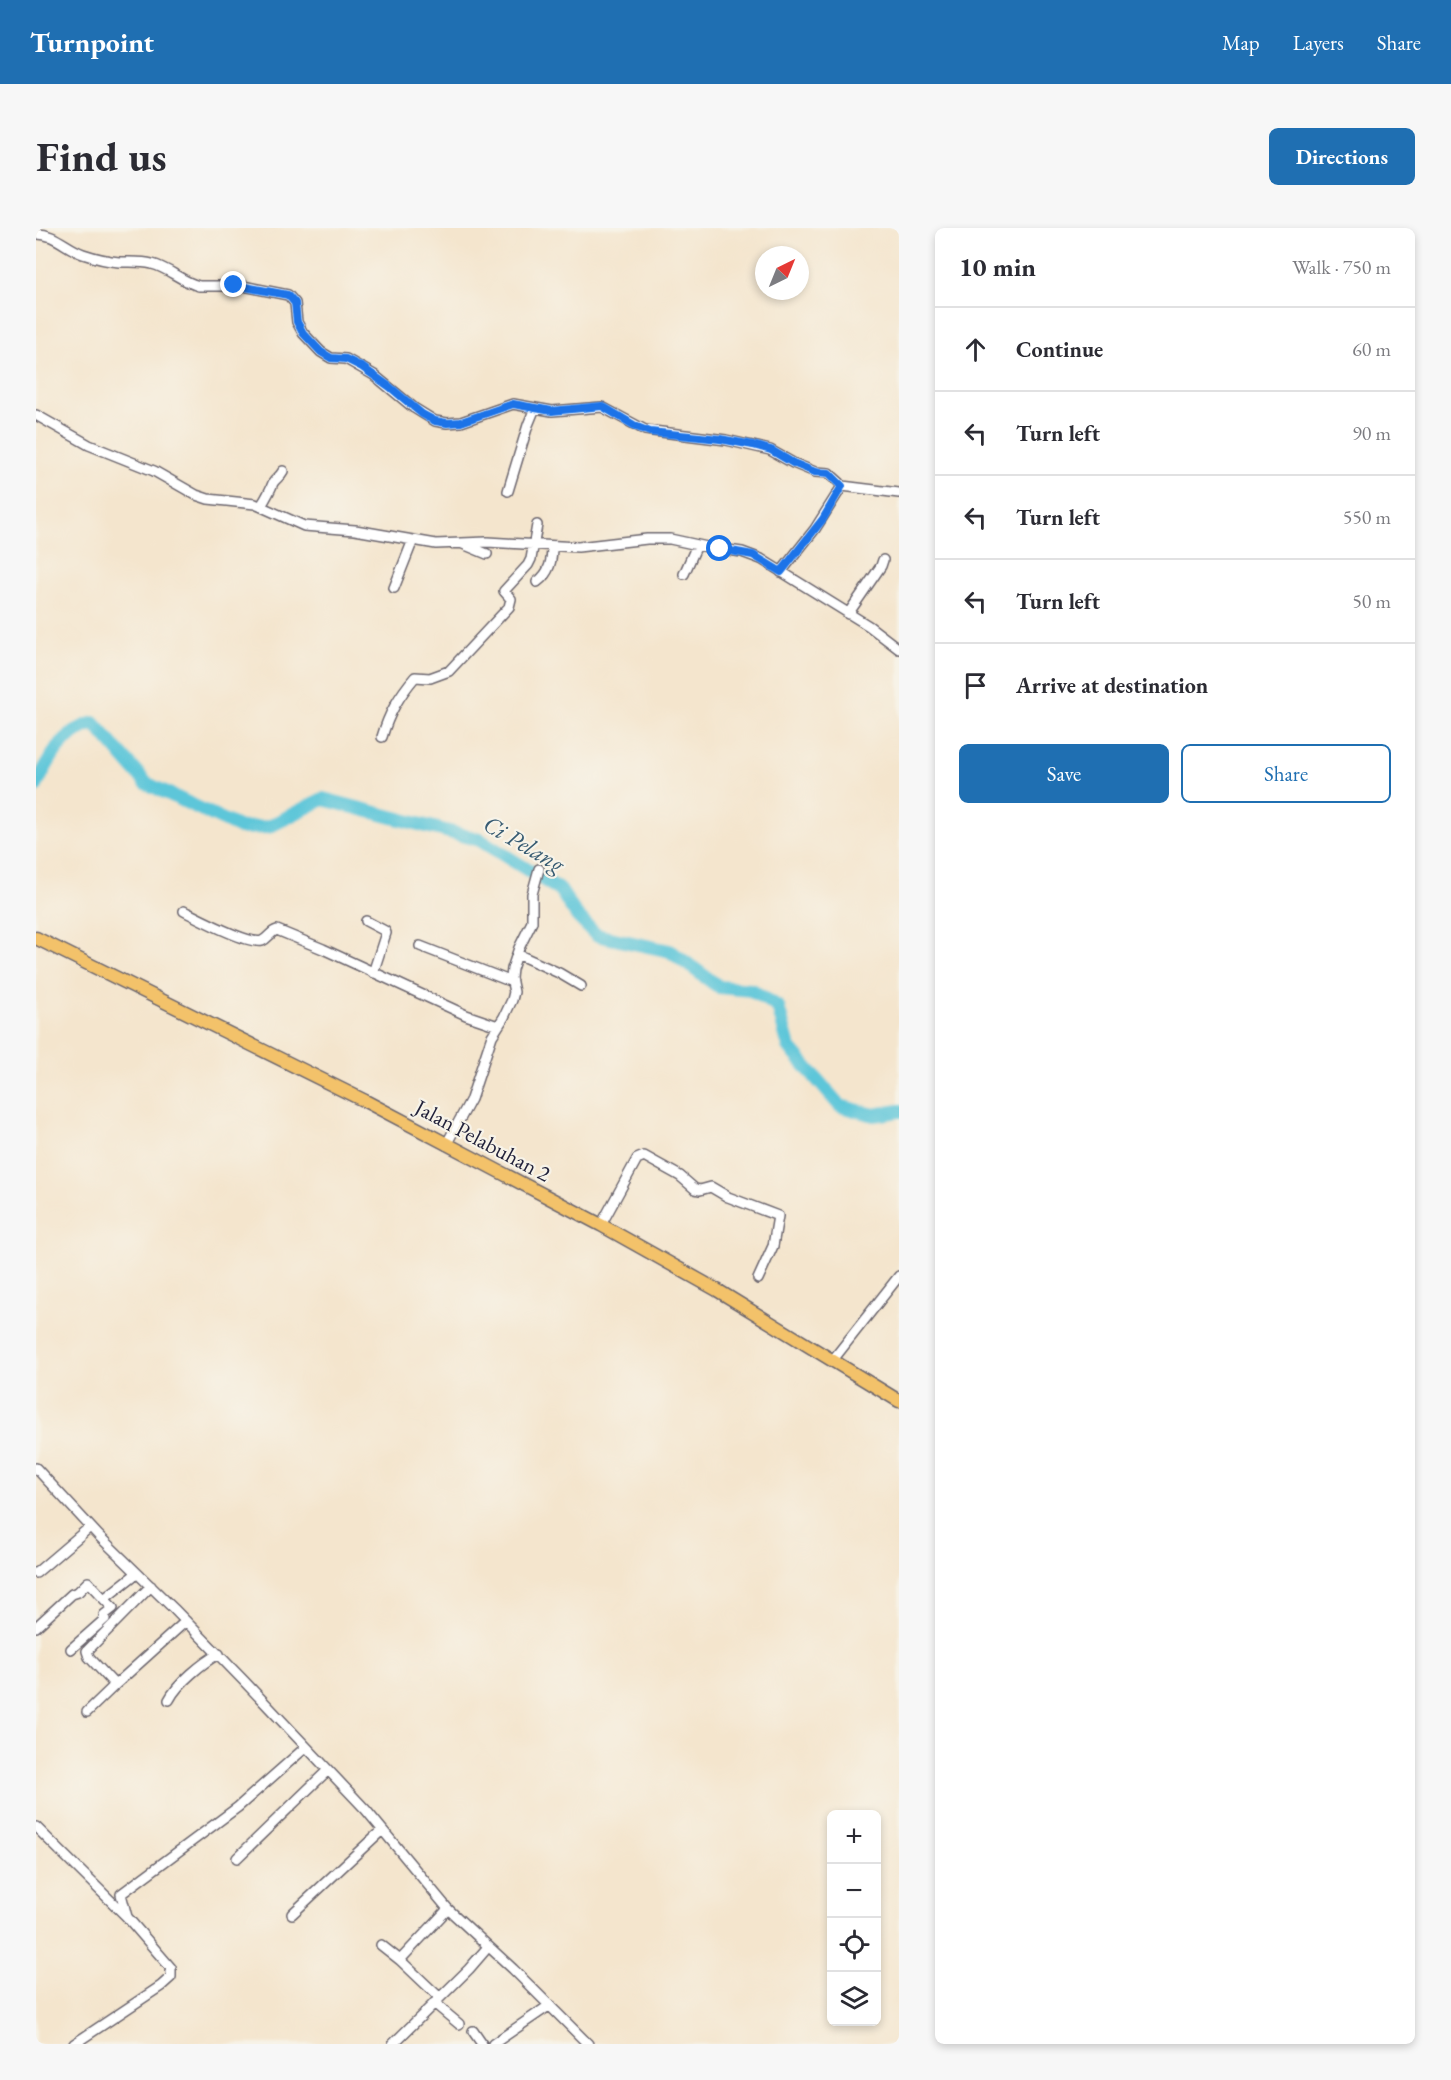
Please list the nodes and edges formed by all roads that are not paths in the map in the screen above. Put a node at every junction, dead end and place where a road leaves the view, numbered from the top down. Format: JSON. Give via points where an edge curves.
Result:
{"nodes":[{"id":1,"x":36,"y":234,"type":"edge"},
{"id":2,"x":535,"y":408,"type":"junction"},
{"id":3,"x":36,"y":415,"type":"edge"},
{"id":4,"x":283,"y":471,"type":"dead end"},
{"id":5,"x":842,"y":486,"type":"junction"},
{"id":6,"x":508,"y":491,"type":"dead end"},
{"id":7,"x":899,"y":493,"type":"edge"},
{"id":8,"x":261,"y":506,"type":"junction"},
{"id":9,"x":537,"y":525,"type":"dead end"},
{"id":10,"x":413,"y":540,"type":"junction"},
{"id":11,"x":460,"y":543,"type":"junction"},
{"id":12,"x":533,"y":544,"type":"junction"},
{"id":13,"x":698,"y":545,"type":"junction"},
{"id":14,"x":552,"y":546,"type":"junction"},
{"id":15,"x":487,"y":554,"type":"dead end"},
{"id":16,"x":883,"y":560,"type":"dead end"},
{"id":17,"x":781,"y":572,"type":"junction"},
{"id":18,"x":684,"y":574,"type":"dead end"},
{"id":19,"x":537,"y":582,"type":"dead end"},
{"id":20,"x":394,"y":588,"type":"dead end"},
{"id":21,"x":848,"y":614,"type":"junction"},
{"id":22,"x":899,"y":649,"type":"edge"},
{"id":23,"x":382,"y":737,"type":"dead end"},
{"id":24,"x":539,"y":869,"type":"dead end"},
{"id":25,"x":184,"y":911,"type":"dead end"},
{"id":26,"x":366,"y":921,"type":"dead end"},
{"id":27,"x":36,"y":938,"type":"edge"},
{"id":28,"x":420,"y":946,"type":"dead end"},
{"id":29,"x":517,"y":954,"type":"junction"},
{"id":30,"x":373,"y":973,"type":"junction"},
{"id":31,"x":512,"y":982,"type":"junction"},
{"id":32,"x":581,"y":986,"type":"dead end"},
{"id":33,"x":498,"y":1026,"type":"junction"},
{"id":34,"x":447,"y":1145,"type":"junction"},
{"id":35,"x":601,"y":1225,"type":"junction"},
{"id":36,"x":899,"y":1276,"type":"edge"},
{"id":37,"x":758,"y":1278,"type":"dead end"},
{"id":38,"x":832,"y":1361,"type":"junction"},
{"id":39,"x":899,"y":1401,"type":"edge"},
{"id":40,"x":36,"y":1468,"type":"edge"},
{"id":41,"x":90,"y":1527,"type":"junction"},
{"id":42,"x":36,"y":1573,"type":"edge"},
{"id":43,"x":138,"y":1573,"type":"junction"},
{"id":44,"x":151,"y":1587,"type":"junction"},
{"id":45,"x":104,"y":1599,"type":"junction"},
{"id":46,"x":186,"y":1621,"type":"junction"},
{"id":47,"x":36,"y":1627,"type":"edge"},
{"id":48,"x":71,"y":1649,"type":"dead end"},
{"id":49,"x":219,"y":1654,"type":"junction"},
{"id":50,"x":115,"y":1684,"type":"junction"},
{"id":51,"x":170,"y":1700,"type":"dead end"},
{"id":52,"x":87,"y":1712,"type":"dead end"},
{"id":53,"x":306,"y":1747,"type":"junction"},
{"id":54,"x":328,"y":1770,"type":"junction"},
{"id":55,"x":36,"y":1827,"type":"edge"},
{"id":56,"x":382,"y":1830,"type":"junction"},
{"id":57,"x":237,"y":1858,"type":"dead end"},
{"id":58,"x":448,"y":1909,"type":"junction"},
{"id":59,"x":292,"y":1914,"type":"dead end"},
{"id":60,"x":127,"y":1917,"type":"junction"},
{"id":61,"x":381,"y":1945,"type":"dead end"},
{"id":62,"x":488,"y":1947,"type":"junction"},
{"id":63,"x":400,"y":1960,"type":"junction"},
{"id":64,"x":436,"y":2000,"type":"junction"},
{"id":65,"x":550,"y":2005,"type":"junction"},
{"id":66,"x":459,"y":2024,"type":"dead end"},
{"id":67,"x":473,"y":2031,"type":"dead end"},
{"id":68,"x":504,"y":2041,"type":"edge"},
{"id":69,"x":74,"y":2044,"type":"edge"},
{"id":70,"x":393,"y":2044,"type":"edge"},
{"id":71,"x":482,"y":2044,"type":"edge"},
{"id":72,"x":493,"y":2044,"type":"edge"},
{"id":73,"x":588,"y":2044,"type":"edge"}],
"edges":[{"from":1,"to":2,"type":"street","via":[[48,234],[93,257],[159,266],[192,285],[243,286],[288,295],[295,303],[303,333],[321,352],[368,371],[435,421],[461,422],[513,404]]},
{"from":2,"to":5,"type":"street","via":[[559,411],[602,406],[650,432],[720,439],[771,450],[815,472],[829,473]]},
{"from":2,"to":6,"type":"street"},
{"from":3,"to":8,"type":"street","via":[[80,441],[154,471],[196,495]]},
{"from":4,"to":8,"type":"street"},
{"from":5,"to":7,"type":"street"},
{"from":5,"to":17,"type":"street","via":[[823,519]]},
{"from":8,"to":10,"type":"street","via":[[304,526]]},
{"from":9,"to":12,"type":"street"},
{"from":10,"to":11,"type":"street"},
{"from":10,"to":20,"type":"street"},
{"from":11,"to":12,"type":"street"},
{"from":11,"to":15,"type":"street"},
{"from":12,"to":14,"type":"street"},
{"from":12,"to":23,"type":"street","via":[[528,565],[504,591],[511,599],[509,607],[451,669],[430,678],[415,677],[399,696]]},
{"from":13,"to":14,"type":"street","via":[[653,538]]},
{"from":13,"to":17,"type":"street","via":[[747,553]]},
{"from":13,"to":18,"type":"street"},
{"from":14,"to":19,"type":"street","via":[[550,564]]},
{"from":16,"to":21,"type":"street"},
{"from":17,"to":21,"type":"street"},
{"from":21,"to":22,"type":"street"},
{"from":24,"to":29,"type":"street","via":[[532,894],[532,922]]},
{"from":25,"to":30,"type":"street","via":[[248,940],[263,940],[277,930]]},
{"from":26,"to":30,"type":"street","via":[[386,933]]},
{"from":27,"to":34,"type":"main road","name":"Jalan Pelabuhan 2"},
{"from":28,"to":31,"type":"street"},
{"from":29,"to":31,"type":"street"},
{"from":29,"to":32,"type":"street"},
{"from":30,"to":33,"type":"street"},
{"from":31,"to":33,"type":"street","via":[[512,1000]]},
{"from":33,"to":34,"type":"street","via":[[471,1099]]},
{"from":34,"to":35,"type":"main road","name":"Jalan Pelabuhan 2"},
{"from":35,"to":37,"type":"street","via":[[632,1168],[644,1156],[695,1189],[711,1187],[778,1216],[772,1246]]},
{"from":35,"to":38,"type":"main road","name":"Jalan Pelabuhan 2"},
{"from":36,"to":38,"type":"street"},
{"from":38,"to":39,"type":"main road","name":"Jalan Pelabuhan 2"},
{"from":40,"to":41,"type":"street"},
{"from":41,"to":42,"type":"street"},
{"from":41,"to":43,"type":"street"},
{"from":43,"to":44,"type":"street"},
{"from":43,"to":45,"type":"street"},
{"from":44,"to":46,"type":"street"},
{"from":44,"to":50,"type":"street","via":[[87,1651]]},
{"from":45,"to":47,"type":"street","via":[[88,1582]]},
{"from":45,"to":48,"type":"street","via":[[113,1608]]},
{"from":46,"to":49,"type":"street"},
{"from":46,"to":50,"type":"street"},
{"from":49,"to":51,"type":"street","via":[[176,1689]]},
{"from":49,"to":53,"type":"street"},
{"from":50,"to":52,"type":"street"},
{"from":53,"to":54,"type":"street"},
{"from":53,"to":60,"type":"street","via":[[238,1807],[121,1894]]},
{"from":54,"to":56,"type":"street"},
{"from":54,"to":57,"type":"street"},
{"from":55,"to":60,"type":"street"},
{"from":56,"to":58,"type":"street"},
{"from":56,"to":59,"type":"street"},
{"from":58,"to":62,"type":"street"},
{"from":58,"to":63,"type":"street"},
{"from":60,"to":69,"type":"street","via":[[171,1968],[171,1977]]},
{"from":61,"to":63,"type":"street"},
{"from":62,"to":64,"type":"street"},
{"from":62,"to":65,"type":"street"},
{"from":63,"to":64,"type":"street"},
{"from":64,"to":66,"type":"street"},
{"from":64,"to":70,"type":"street"},
{"from":65,"to":68,"type":"street"},
{"from":65,"to":73,"type":"street"},
{"from":67,"to":71,"type":"street"},
{"from":68,"to":72,"type":"street"}]}
